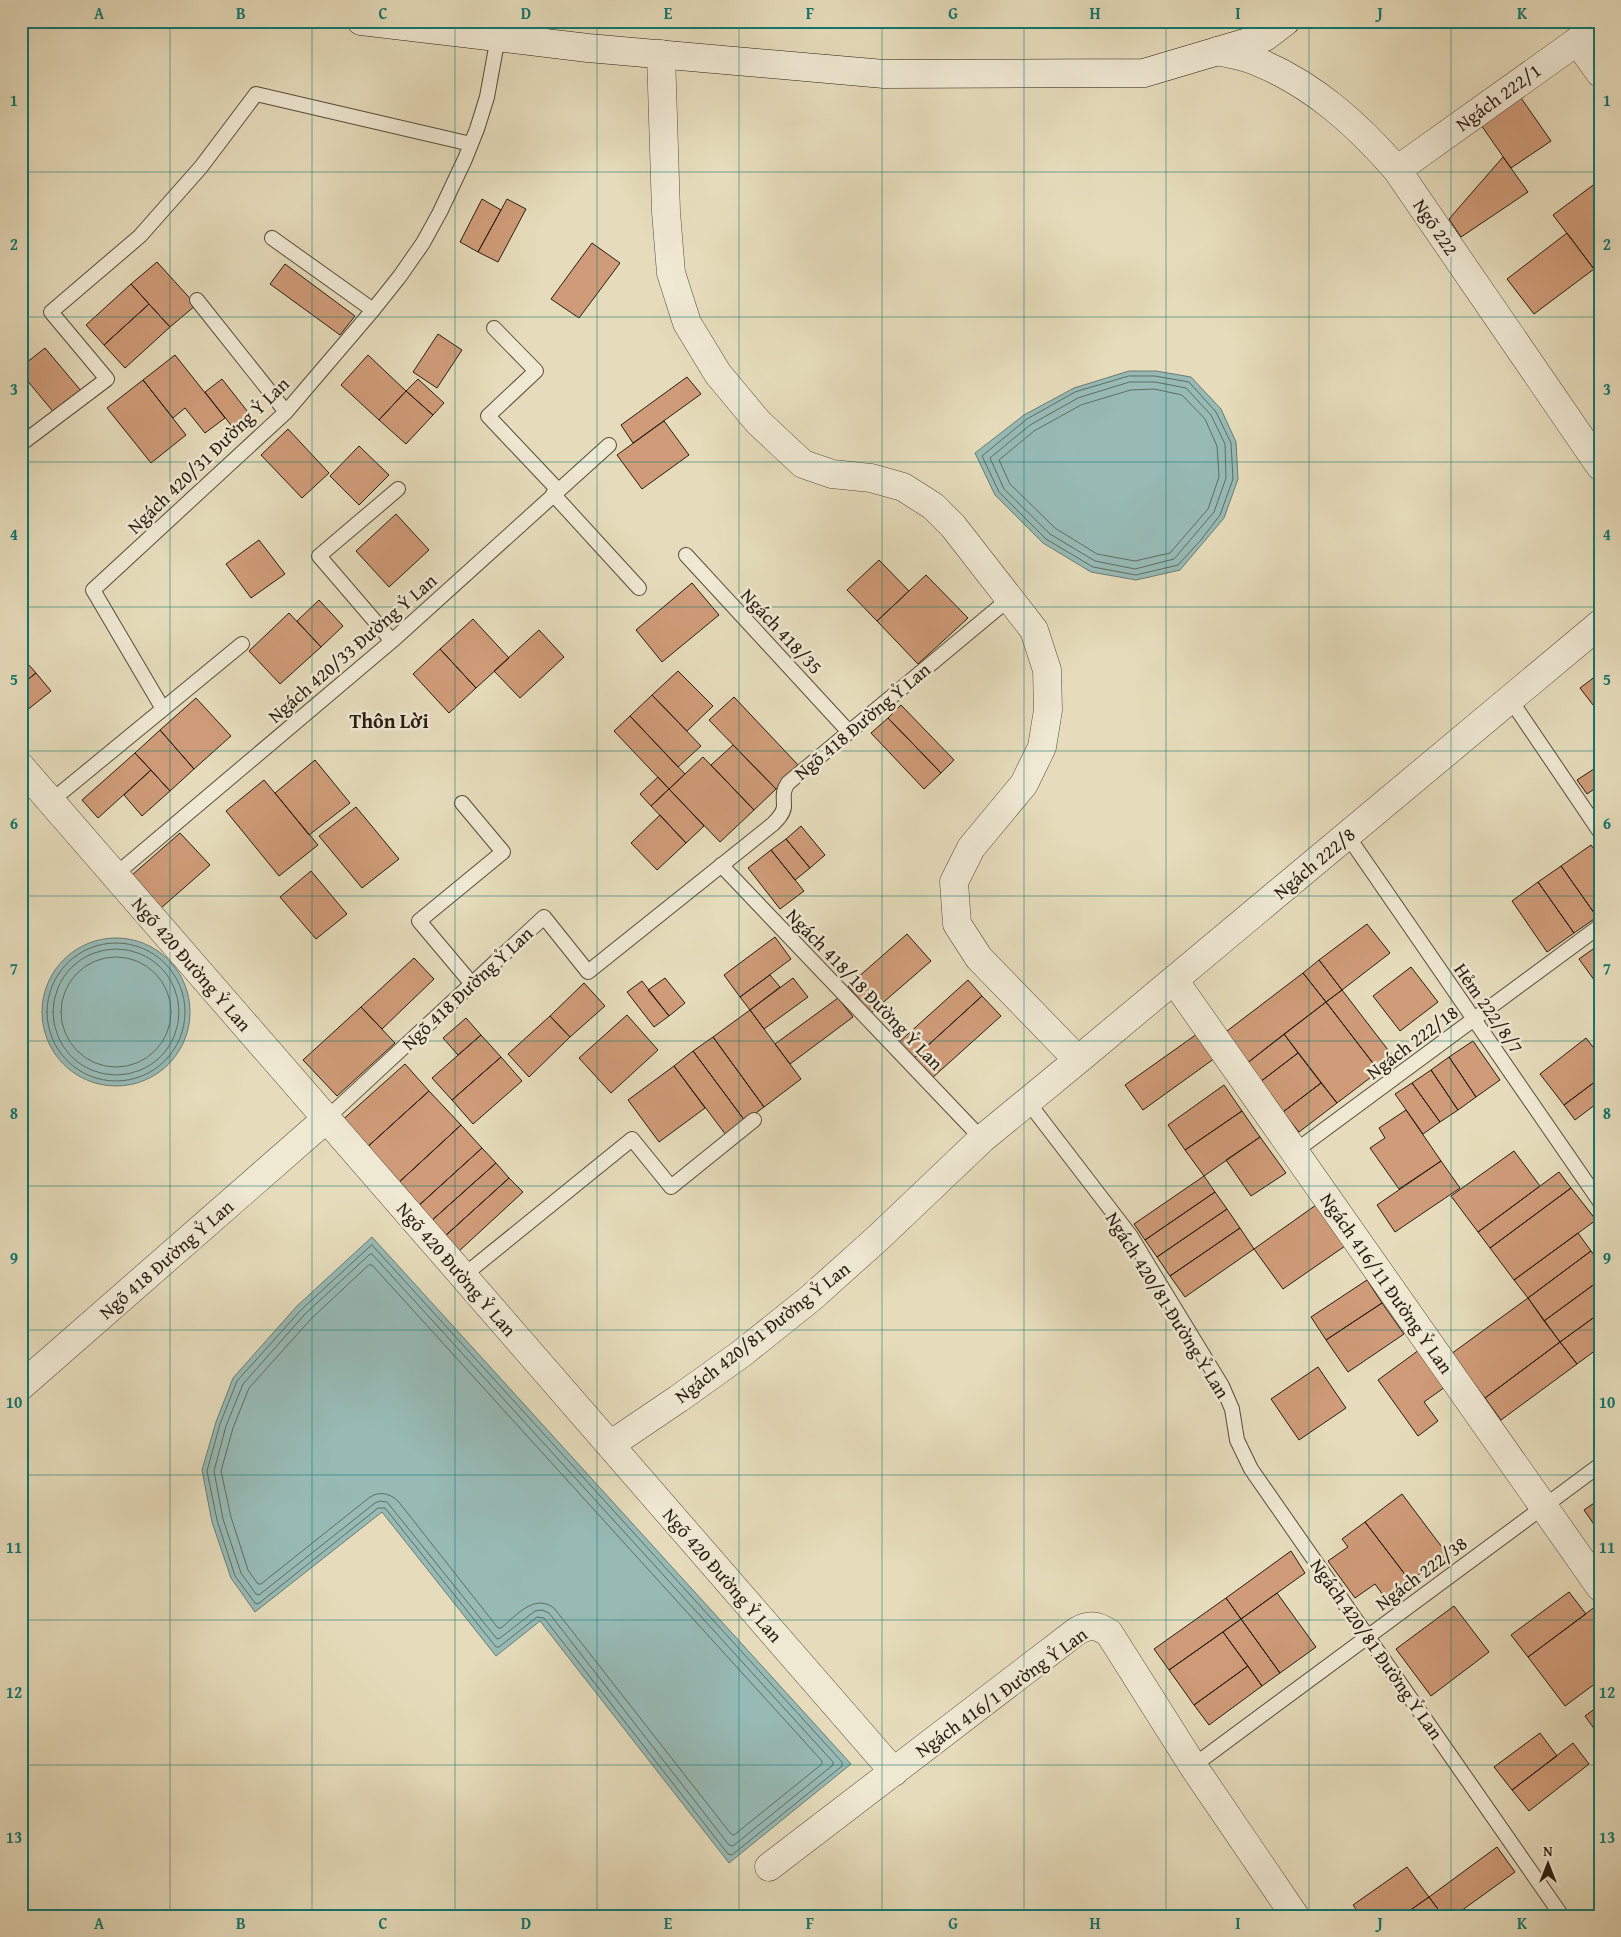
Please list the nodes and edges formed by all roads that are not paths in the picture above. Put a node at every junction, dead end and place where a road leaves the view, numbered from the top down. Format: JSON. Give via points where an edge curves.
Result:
{"nodes":[{"id":1,"x":361,"y":21,"type":"edge"},
{"id":2,"x":1286,"y":21,"type":"edge"},
{"id":3,"x":1600,"y":25,"type":"edge"},
{"id":4,"x":498,"y":37,"type":"junction"},
{"id":5,"x":1576,"y":42,"type":"junction"},
{"id":6,"x":1217,"y":51,"type":"junction"},
{"id":7,"x":661,"y":54,"type":"junction"},
{"id":8,"x":1600,"y":73,"type":"edge"},
{"id":9,"x":471,"y":144,"type":"junction"},
{"id":10,"x":1397,"y":170,"type":"junction"},
{"id":11,"x":272,"y":238,"type":"dead end"},
{"id":12,"x":197,"y":300,"type":"dead end"},
{"id":13,"x":373,"y":310,"type":"junction"},
{"id":14,"x":494,"y":328,"type":"dead end"},
{"id":15,"x":286,"y":412,"type":"junction"},
{"id":16,"x":21,"y":444,"type":"edge"},
{"id":17,"x":608,"y":445,"type":"dead end"},
{"id":18,"x":1600,"y":466,"type":"edge"},
{"id":19,"x":398,"y":489,"type":"dead end"},
{"id":20,"x":556,"y":492,"type":"junction"},
{"id":21,"x":686,"y":555,"type":"dead end"},
{"id":22,"x":639,"y":588,"type":"dead end"},
{"id":23,"x":1010,"y":598,"type":"junction"},
{"id":24,"x":1600,"y":624,"type":"edge"},
{"id":25,"x":392,"y":641,"type":"junction"},
{"id":26,"x":242,"y":644,"type":"dead end"},
{"id":27,"x":1510,"y":699,"type":"junction"},
{"id":28,"x":163,"y":709,"type":"junction"},
{"id":29,"x":849,"y":732,"type":"junction"},
{"id":30,"x":21,"y":767,"type":"edge"},
{"id":31,"x":52,"y":802,"type":"junction"},
{"id":32,"x":462,"y":803,"type":"dead end"},
{"id":33,"x":1600,"y":832,"type":"edge"},
{"id":34,"x":1347,"y":836,"type":"junction"},
{"id":35,"x":722,"y":865,"type":"junction"},
{"id":36,"x":115,"y":875,"type":"junction"},
{"id":37,"x":1600,"y":926,"type":"edge"},
{"id":38,"x":1174,"y":980,"type":"junction"},
{"id":39,"x":472,"y":984,"type":"junction"},
{"id":40,"x":1474,"y":1019,"type":"junction"},
{"id":41,"x":1078,"y":1060,"type":"junction"},
{"id":42,"x":1028,"y":1102,"type":"junction"},
{"id":43,"x":326,"y":1119,"type":"junction"},
{"id":44,"x":754,"y":1120,"type":"dead end"},
{"id":45,"x":982,"y":1139,"type":"junction"},
{"id":46,"x":1294,"y":1152,"type":"junction"},
{"id":47,"x":1600,"y":1202,"type":"edge"},
{"id":48,"x":463,"y":1276,"type":"junction"},
{"id":49,"x":21,"y":1386,"type":"edge"},
{"id":50,"x":610,"y":1445,"type":"junction"},
{"id":51,"x":1600,"y":1465,"type":"edge"},
{"id":52,"x":1544,"y":1506,"type":"junction"},
{"id":53,"x":1600,"y":1586,"type":"edge"},
{"id":54,"x":1368,"y":1636,"type":"junction"},
{"id":55,"x":1193,"y":1766,"type":"junction"},
{"id":56,"x":894,"y":1772,"type":"junction"},
{"id":57,"x":769,"y":1867,"type":"dead end"},
{"id":58,"x":1295,"y":1916,"type":"edge"},
{"id":59,"x":1562,"y":1916,"type":"edge"}],
"edges":[{"from":1,"to":4,"type":"street"},
{"from":2,"to":6,"type":"street","via":[[1265,37]]},
{"from":3,"to":5,"type":"street","name":"Ngách 222/1"},
{"from":4,"to":7,"type":"street"},
{"from":4,"to":9,"type":"lane","name":"Ngách 420/31 Đường Ỷ Lan","via":[[487,97]]},
{"from":5,"to":8,"type":"street"},
{"from":5,"to":10,"type":"street","name":"Ngách 222/1"},
{"from":6,"to":7,"type":"street","via":[[1144,73],[884,74]]},
{"from":6,"to":10,"type":"street","name":"Ngõ 222","via":[[1256,61],[1292,77],[1351,121]]},
{"from":7,"to":23,"type":"street","via":[[671,273],[687,323],[718,374],[758,422],[803,464],[832,474],[871,478],[903,488],[933,506],[953,526]]},
{"from":9,"to":13,"type":"lane","name":"Ngách 420/31 Đường Ỷ Lan","via":[[423,243]]},
{"from":9,"to":16,"type":"lane","via":[[256,94],[201,167],[140,236],[52,312],[107,379]]},
{"from":10,"to":18,"type":"street","name":"Ngõ 222"},
{"from":11,"to":13,"type":"lane"},
{"from":12,"to":15,"type":"lane"},
{"from":13,"to":15,"type":"lane","name":"Ngách 420/31 Đường Ỷ Lan"},
{"from":14,"to":20,"type":"lane","via":[[536,371],[488,416]]},
{"from":15,"to":28,"type":"lane","name":"Ngách 420/31 Đường Ỷ Lan","via":[[93,590]]},
{"from":17,"to":20,"type":"lane","name":"Ngách 420/33 Đường Ỷ Lan"},
{"from":19,"to":25,"type":"lane","via":[[319,556]]},
{"from":20,"to":22,"type":"lane"},
{"from":20,"to":25,"type":"lane","name":"Ngách 420/33 Đường Ỷ Lan"},
{"from":21,"to":29,"type":"lane","name":"Ngách 418/35"},
{"from":23,"to":29,"type":"lane","name":"Ngõ 418 Đường Ỷ Lan"},
{"from":23,"to":41,"type":"street","via":[[1034,630],[1047,670],[1048,710],[1042,748],[1024,784],[971,848],[954,882],[957,924],[979,958]]},
{"from":24,"to":27,"type":"street","name":"Ngách 222/8"},
{"from":25,"to":36,"type":"lane","name":"Ngách 420/33 Đường Ỷ Lan"},
{"from":26,"to":28,"type":"lane"},
{"from":27,"to":33,"type":"lane"},
{"from":27,"to":34,"type":"street","name":"Ngách 222/8"},
{"from":28,"to":31,"type":"lane"},
{"from":29,"to":35,"type":"lane","name":"Ngõ 418 Đường Ỷ Lan","via":[[788,783],[783,791],[781,815]]},
{"from":30,"to":31,"type":"street","name":"Ngõ 420 Đường Ỷ Lan"},
{"from":31,"to":36,"type":"street","name":"Ngõ 420 Đường Ỷ Lan"},
{"from":32,"to":39,"type":"lane","via":[[503,852],[419,921]]},
{"from":34,"to":38,"type":"street","name":"Ngách 222/8"},
{"from":34,"to":40,"type":"lane","name":"Hẻm 222/8/7"},
{"from":35,"to":39,"type":"lane","name":"Ngõ 418 Đường Ỷ Lan","via":[[588,972],[544,917]]},
{"from":35,"to":45,"type":"lane","name":"Ngách 418/18 Đường Ỷ Lan"},
{"from":36,"to":43,"type":"street","name":"Ngõ 420 Đường Ỷ Lan"},
{"from":37,"to":40,"type":"lane","name":"Ngách 222/18"},
{"from":38,"to":41,"type":"street","name":"Ngách 222/8"},
{"from":38,"to":46,"type":"street","name":"Ngách 416/11 Đường Ỷ Lan"},
{"from":39,"to":43,"type":"lane","name":"Ngõ 418 Đường Ỷ Lan"},
{"from":40,"to":46,"type":"lane","name":"Ngách 222/18"},
{"from":40,"to":47,"type":"lane","name":"Hẻm 222/8/7"},
{"from":41,"to":42,"type":"street","name":"Ngách 222/8"},
{"from":42,"to":45,"type":"street","name":"Ngách 420/81 Đường Ỷ Lan"},
{"from":42,"to":54,"type":"lane","name":"Ngách 420/81 Đường Ỷ Lan","via":[[1130,1235],[1222,1386],[1232,1410],[1237,1440],[1252,1469]]},
{"from":43,"to":48,"type":"street","name":"Ngõ 420 Đường Ỷ Lan"},
{"from":43,"to":49,"type":"street","name":"Ngõ 418 Đường Ỷ Lan"},
{"from":44,"to":48,"type":"lane","via":[[671,1187],[632,1139]]},
{"from":45,"to":50,"type":"street","name":"Ngách 420/81 Đường Ỷ Lan","via":[[811,1298],[741,1354]]},
{"from":46,"to":52,"type":"street","name":"Ngách 416/11 Đường Ỷ Lan"},
{"from":48,"to":50,"type":"street","name":"Ngõ 420 Đường Ỷ Lan"},
{"from":50,"to":56,"type":"street","name":"Ngõ 420 Đường Ỷ Lan"},
{"from":51,"to":52,"type":"lane","name":"Ngách 222/38"},
{"from":52,"to":53,"type":"street","name":"Ngách 416/11 Đường Ỷ Lan"},
{"from":52,"to":54,"type":"lane","name":"Ngách 222/38"},
{"from":54,"to":55,"type":"lane","name":"Ngách 222/38"},
{"from":54,"to":59,"type":"lane","name":"Ngách 420/81 Đường Ỷ Lan"},
{"from":55,"to":56,"type":"street","name":"Ngách 416/1 Đường Ỷ Lan","via":[[1109,1633],[1099,1626],[1087,1625]]},
{"from":55,"to":58,"type":"street","name":"Ngách 416/1 Đường Ỷ Lan"},
{"from":56,"to":57,"type":"street","name":"Ngách 416/1 Đường Ỷ Lan"}]}
